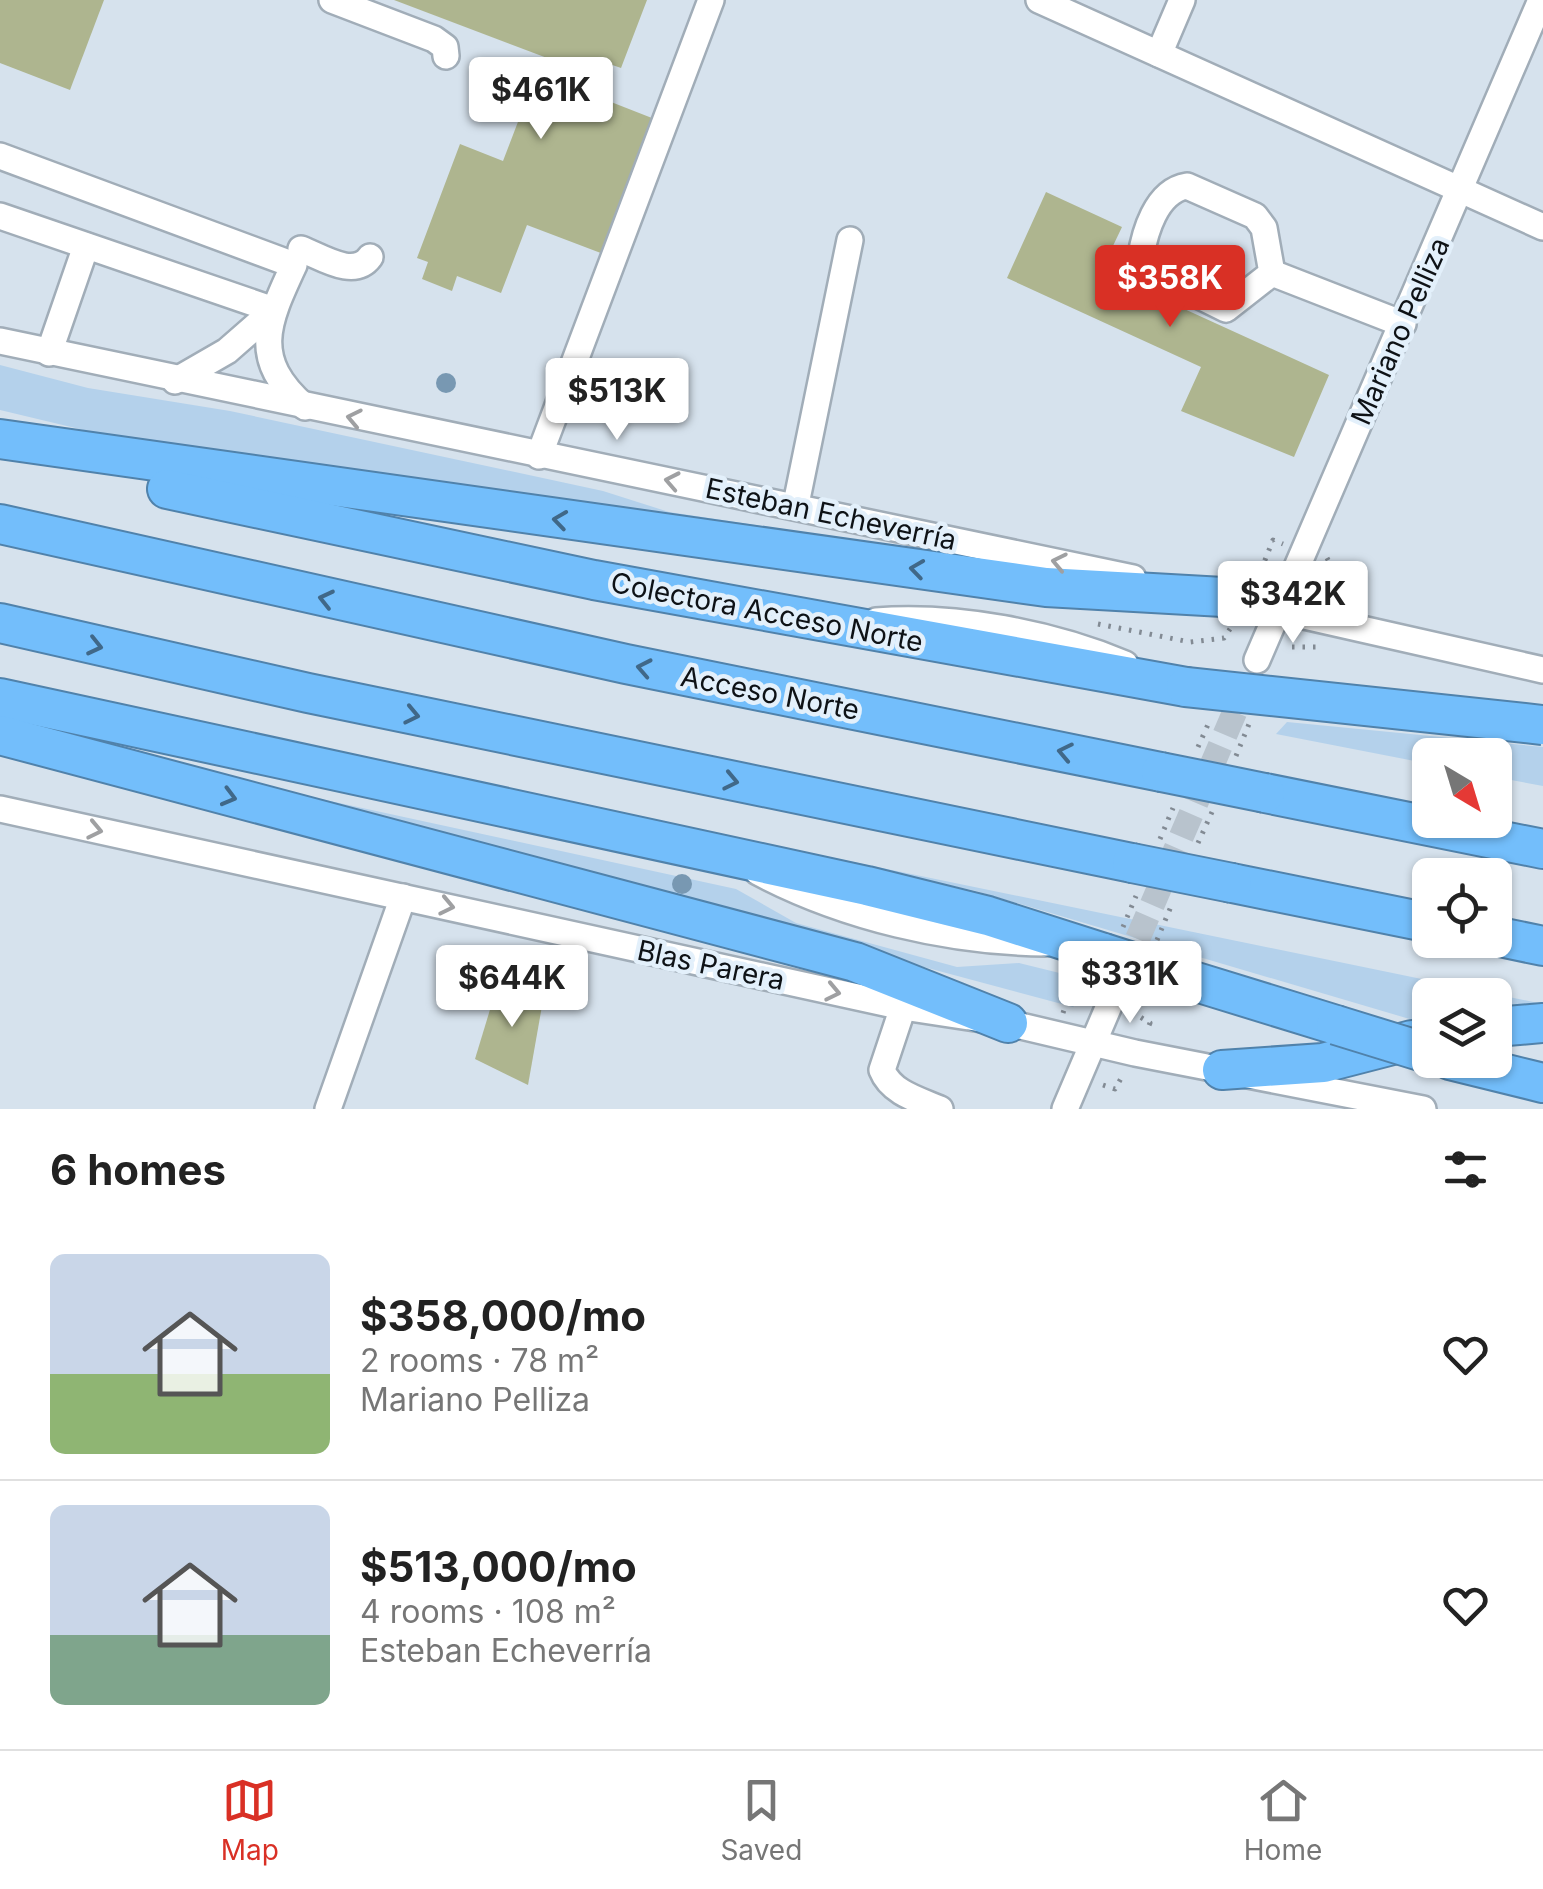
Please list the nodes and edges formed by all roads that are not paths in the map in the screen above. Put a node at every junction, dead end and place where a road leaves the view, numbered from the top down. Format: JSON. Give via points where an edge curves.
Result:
{"nodes":[{"id":1,"x":332,"y":0,"type":"edge"},
{"id":2,"x":711,"y":0,"type":"edge"},
{"id":3,"x":1039,"y":0,"type":"edge"},
{"id":4,"x":1182,"y":0,"type":"edge"},
{"id":5,"x":1541,"y":0,"type":"edge"},
{"id":6,"x":1159,"y":54,"type":"junction"},
{"id":7,"x":446,"y":56,"type":"dead end"},
{"id":8,"x":0,"y":156,"type":"edge"},
{"id":9,"x":1461,"y":192,"type":"junction"},
{"id":10,"x":0,"y":216,"type":"edge"},
{"id":11,"x":1543,"y":227,"type":"edge"},
{"id":12,"x":850,"y":240,"type":"dead end"},
{"id":13,"x":86,"y":246,"type":"junction"},
{"id":14,"x":301,"y":249,"type":"dead end"},
{"id":15,"x":370,"y":257,"type":"dead end"},
{"id":16,"x":1272,"y":273,"type":"junction"},
{"id":17,"x":274,"y":310,"type":"junction"},
{"id":18,"x":1404,"y":324,"type":"junction"},
{"id":19,"x":0,"y":341,"type":"edge"},
{"id":20,"x":49,"y":353,"type":"junction"},
{"id":21,"x":176,"y":381,"type":"junction"},
{"id":22,"x":306,"y":408,"type":"junction"},
{"id":23,"x":0,"y":442,"type":"edge"},
{"id":24,"x":539,"y":456,"type":"junction"},
{"id":25,"x":796,"y":504,"type":"junction"},
{"id":26,"x":0,"y":524,"type":"edge"},
{"id":27,"x":1222,"y":598,"type":"junction"},
{"id":28,"x":1278,"y":610,"type":"junction"},
{"id":29,"x":0,"y":624,"type":"edge"},
{"id":30,"x":1256,"y":660,"type":"tunnel mouth"},
{"id":31,"x":1543,"y":670,"type":"edge"},
{"id":32,"x":0,"y":698,"type":"edge"},
{"id":33,"x":1543,"y":725,"type":"edge"},
{"id":34,"x":0,"y":735,"type":"edge"},
{"id":35,"x":0,"y":810,"type":"edge"},
{"id":36,"x":1543,"y":849,"type":"edge"},
{"id":37,"x":402,"y":896,"type":"junction"},
{"id":38,"x":1412,"y":919,"type":"edge"},
{"id":39,"x":1512,"y":940,"type":"edge"},
{"id":40,"x":1543,"y":946,"type":"edge"},
{"id":41,"x":1100,"y":961,"type":"junction"},
{"id":42,"x":903,"y":1007,"type":"junction"},
{"id":43,"x":1008,"y":1023,"type":"junction"},
{"id":44,"x":1543,"y":1024,"type":"edge"},
{"id":45,"x":1512,"y":1025,"type":"edge"},
{"id":46,"x":1412,"y":1041,"type":"edge"},
{"id":47,"x":1093,"y":1044,"type":"junction"},
{"id":48,"x":1412,"y":1048,"type":"edge"},
{"id":49,"x":1222,"y":1070,"type":"junction"},
{"id":50,"x":1512,"y":1075,"type":"edge"},
{"id":51,"x":1543,"y":1083,"type":"edge"},
{"id":52,"x":328,"y":1109,"type":"edge"},
{"id":53,"x":940,"y":1109,"type":"edge"},
{"id":54,"x":1065,"y":1109,"type":"edge"},
{"id":55,"x":1423,"y":1109,"type":"edge"}],
"edges":[{"from":1,"to":7,"type":"street","via":[[434,39],[446,46]]},
{"from":2,"to":24,"type":"street"},
{"from":3,"to":6,"type":"street"},
{"from":4,"to":6,"type":"street"},
{"from":5,"to":9,"type":"street","name":"Mariano Pelliza"},
{"from":6,"to":9,"type":"street"},
{"from":8,"to":17,"type":"street","via":[[294,265]]},
{"from":9,"to":11,"type":"street"},
{"from":9,"to":18,"type":"street","name":"Mariano Pelliza"},
{"from":10,"to":13,"type":"street"},
{"from":12,"to":25,"type":"street"},
{"from":13,"to":17,"type":"street"},
{"from":13,"to":20,"type":"street"},
{"from":14,"to":15,"type":"street","via":[[352,269]]},
{"from":16,"to":16,"type":"street","via":[[1264,228],[1255,216],[1187,186],[1167,192],[1158,204],[1141,252],[1144,269],[1226,308]]},
{"from":16,"to":18,"type":"street"},
{"from":17,"to":21,"type":"street","via":[[228,352]]},
{"from":17,"to":22,"type":"street","via":[[267,338],[271,366],[284,390]]},
{"from":18,"to":28,"type":"street","name":"Mariano Pelliza"},
{"from":19,"to":20,"type":"street","name":"Esteban Echeverría"},
{"from":20,"to":21,"type":"street","name":"Esteban Echeverría"},
{"from":21,"to":22,"type":"street","name":"Esteban Echeverría"},
{"from":24,"to":22,"type":"street","name":"Esteban Echeverría","one_way":true},
{"from":27,"to":23,"type":"highway","one_way":true,"via":[[1026,584]]},
{"from":23,"to":33,"type":"highway","name":"Colectora Acceso Norte","bridge":true,"via":[[159,487],[828,624],[1181,686]]},
{"from":25,"to":24,"type":"street","name":"Esteban Echeverría","one_way":true},
{"from":27,"to":25,"type":"street","name":"Esteban Echeverría","one_way":true},
{"from":36,"to":26,"type":"highway","name":"Acceso Norte","one_way":true,"bridge":true,"via":[[626,664]]},
{"from":27,"to":28,"type":"street","name":"Esteban Echeverría"},
{"from":28,"to":30,"type":"street","name":"Mariano Pelliza"},
{"from":28,"to":31,"type":"street","name":"Esteban Echeverría"},
{"from":29,"to":38,"type":"highway","one_way":true,"bridge":true,"via":[[308,694]]},
{"from":32,"to":41,"type":"highway","via":[[884,890]]},
{"from":34,"to":43,"type":"highway","one_way":true,"via":[[855,962]]},
{"from":35,"to":37,"type":"street","name":"Blas Parera","one_way":true},
{"from":37,"to":42,"type":"street","name":"Blas Parera","one_way":true},
{"from":37,"to":52,"type":"street"},
{"from":39,"to":40,"type":"highway"},
{"from":41,"to":47,"type":"street"},
{"from":41,"to":48,"type":"highway","bridge":true,"via":[[1180,977]]},
{"from":42,"to":43,"type":"street","name":"Blas Parera"},
{"from":42,"to":53,"type":"street","via":[[882,1070],[894,1089]]},
{"from":43,"to":47,"type":"street","name":"Blas Parera"},
{"from":44,"to":45,"type":"highway"},
{"from":46,"to":49,"type":"highway","via":[[1323,1063]]},
{"from":47,"to":49,"type":"street","name":"Blas Parera"},
{"from":47,"to":54,"type":"street"},
{"from":49,"to":55,"type":"street","name":"Blas Parera"},
{"from":50,"to":51,"type":"highway"}]}
